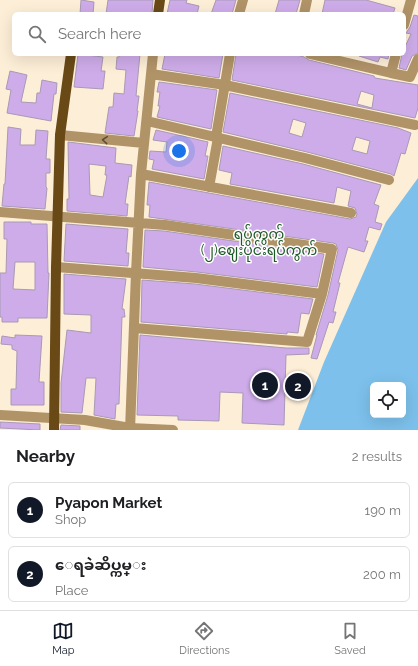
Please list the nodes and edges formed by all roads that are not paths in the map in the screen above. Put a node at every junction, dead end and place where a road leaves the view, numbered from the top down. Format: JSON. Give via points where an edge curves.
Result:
{"nodes":[{"id":1,"x":160,"y":0,"type":"edge"},
{"id":2,"x":243,"y":0,"type":"edge"},
{"id":3,"x":307,"y":0,"type":"edge"},
{"id":4,"x":408,"y":1,"type":"edge"},
{"id":5,"x":158,"y":12,"type":"edge"},
{"id":6,"x":240,"y":12,"type":"edge"},
{"id":7,"x":304,"y":12,"type":"edge"},
{"id":8,"x":406,"y":13,"type":"edge"},
{"id":9,"x":71,"y":56,"type":"edge"},
{"id":10,"x":153,"y":56,"type":"edge"},
{"id":11,"x":230,"y":56,"type":"edge"},
{"id":12,"x":319,"y":56,"type":"edge"},
{"id":13,"x":395,"y":56,"type":"edge"},
{"id":14,"x":418,"y":59,"type":"edge"},
{"id":15,"x":391,"y":73,"type":"junction"},
{"id":16,"x":151,"y":74,"type":"junction"},
{"id":17,"x":225,"y":84,"type":"junction"},
{"id":18,"x":147,"y":121,"type":"junction"},
{"id":19,"x":415,"y":125,"type":"dead end"},
{"id":20,"x":60,"y":135,"type":"junction"},
{"id":21,"x":217,"y":137,"type":"junction"},
{"id":22,"x":144,"y":143,"type":"junction"},
{"id":23,"x":141,"y":174,"type":"junction"},
{"id":24,"x":389,"y":180,"type":"dead end"},
{"id":25,"x":209,"y":187,"type":"junction"},
{"id":26,"x":0,"y":212,"type":"edge"},
{"id":27,"x":351,"y":213,"type":"dead end"},
{"id":28,"x":57,"y":217,"type":"junction"},
{"id":29,"x":138,"y":223,"type":"junction"},
{"id":30,"x":56,"y":267,"type":"junction"},
{"id":31,"x":136,"y":273,"type":"junction"},
{"id":32,"x":322,"y":294,"type":"junction"},
{"id":33,"x":134,"y":328,"type":"junction"},
{"id":34,"x":0,"y":415,"type":"edge"},
{"id":35,"x":55,"y":418,"type":"junction"},
{"id":36,"x":130,"y":429,"type":"edge"},
{"id":37,"x":54,"y":430,"type":"edge"},
{"id":38,"x":172,"y":430,"type":"edge"}],
"edges":[{"from":1,"to":5,"type":"main road"},
{"from":2,"to":6,"type":"street"},
{"from":3,"to":7,"type":"street"},
{"from":4,"to":8,"type":"street"},
{"from":9,"to":20,"type":"main road"},
{"from":10,"to":16,"type":"street"},
{"from":11,"to":17,"type":"street"},
{"from":12,"to":15,"type":"street"},
{"from":13,"to":15,"type":"street"},
{"from":14,"to":15,"type":"street","via":[[410,78]]},
{"from":16,"to":17,"type":"street"},
{"from":16,"to":18,"type":"street"},
{"from":17,"to":19,"type":"street"},
{"from":17,"to":21,"type":"street"},
{"from":18,"to":21,"type":"street"},
{"from":18,"to":22,"type":"street"},
{"from":22,"to":20,"type":"street","one_way":true},
{"from":20,"to":28,"type":"main road"},
{"from":21,"to":24,"type":"street"},
{"from":21,"to":25,"type":"street"},
{"from":22,"to":23,"type":"street"},
{"from":23,"to":25,"type":"street"},
{"from":23,"to":29,"type":"street"},
{"from":25,"to":27,"type":"street"},
{"from":26,"to":28,"type":"street"},
{"from":28,"to":29,"type":"street"},
{"from":28,"to":30,"type":"main road"},
{"from":29,"to":31,"type":"street"},
{"from":29,"to":32,"type":"street","via":[[332,249]]},
{"from":30,"to":31,"type":"street"},
{"from":30,"to":35,"type":"main road"},
{"from":31,"to":32,"type":"street"},
{"from":31,"to":33,"type":"street"},
{"from":32,"to":33,"type":"street","via":[[307,342]]},
{"from":33,"to":36,"type":"street"},
{"from":34,"to":35,"type":"street"},
{"from":35,"to":36,"type":"street","via":[[85,420]]},
{"from":35,"to":37,"type":"main road"},
{"from":36,"to":38,"type":"street"}]}
